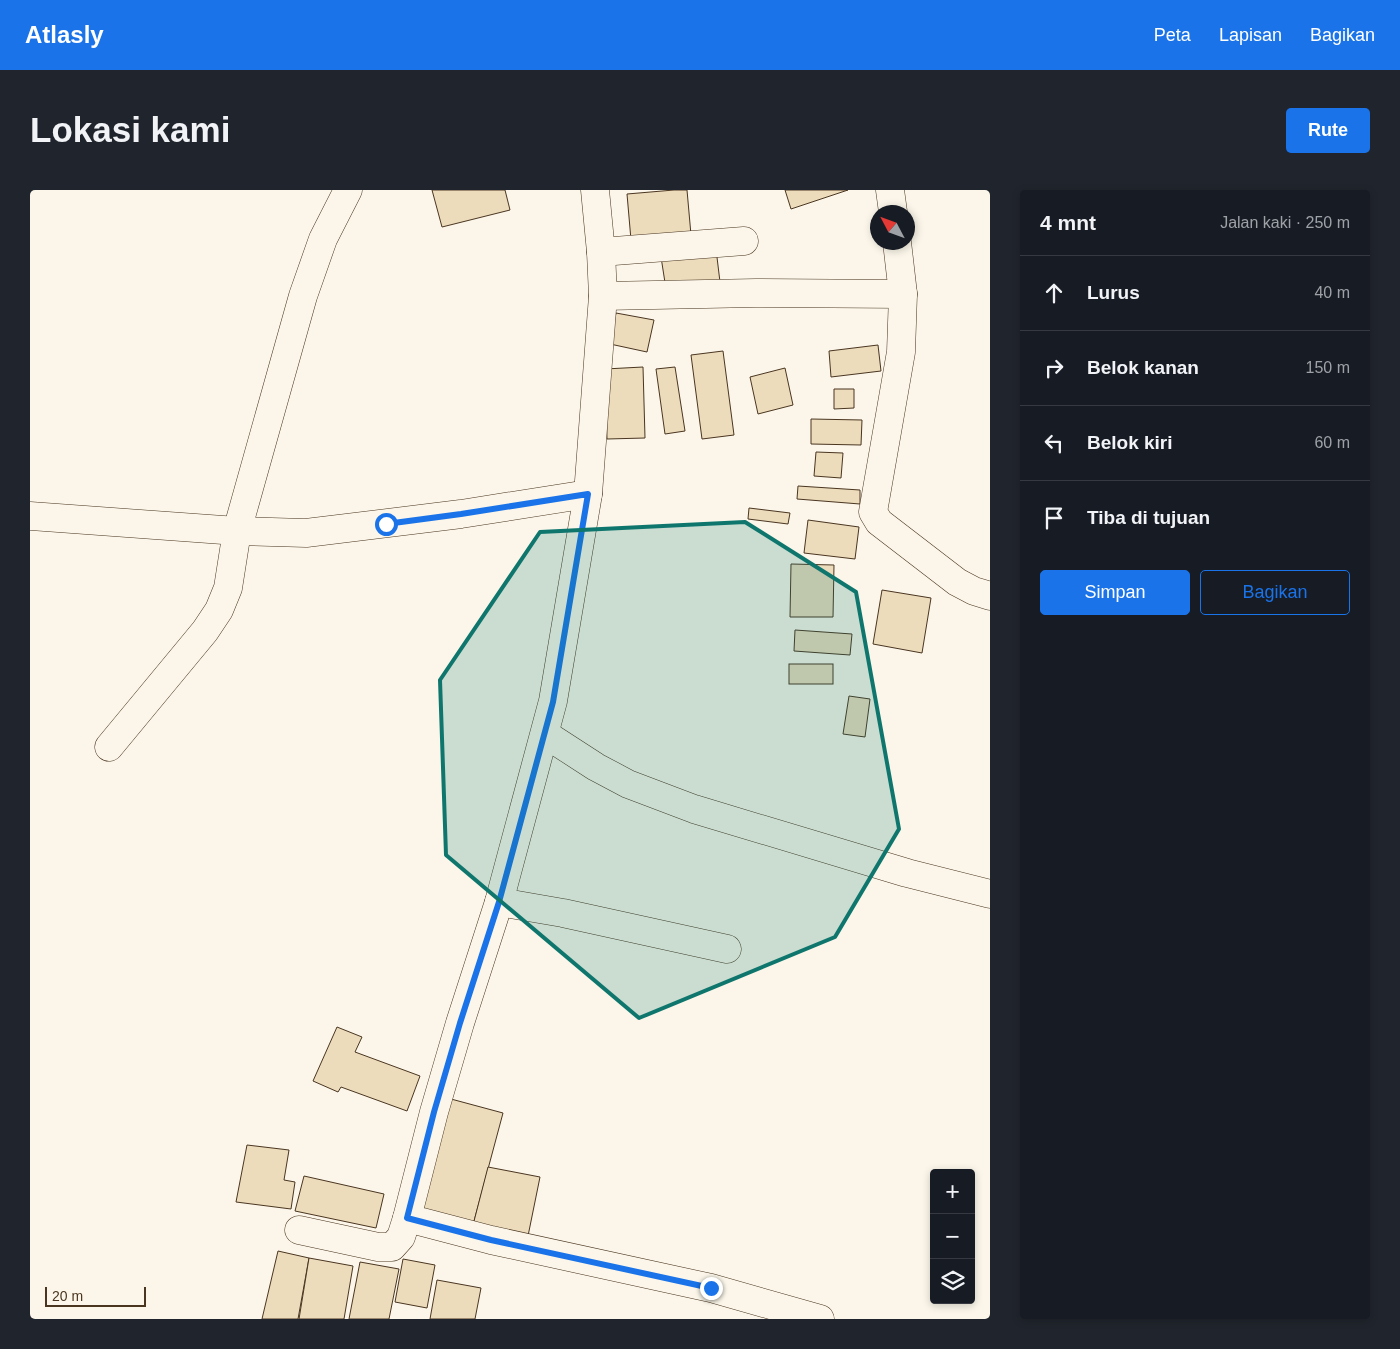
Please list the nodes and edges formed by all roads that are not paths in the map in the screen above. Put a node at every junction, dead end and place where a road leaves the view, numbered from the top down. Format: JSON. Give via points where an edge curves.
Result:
{"nodes":[{"id":1,"x":348,"y":190,"type":"edge"},
{"id":2,"x":595,"y":190,"type":"edge"},
{"id":3,"x":890,"y":190,"type":"edge"},
{"id":4,"x":892,"y":205,"type":"edge"},
{"id":5,"x":744,"y":241,"type":"dead end"},
{"id":6,"x":898,"y":250,"type":"edge"},
{"id":7,"x":601,"y":252,"type":"junction"},
{"id":8,"x":903,"y":294,"type":"junction"},
{"id":9,"x":603,"y":296,"type":"junction"},
{"id":10,"x":588,"y":494,"type":"junction"},
{"id":11,"x":30,"y":516,"type":"edge"},
{"id":12,"x":237,"y":531,"type":"junction"},
{"id":13,"x":990,"y":596,"type":"edge"},
{"id":14,"x":545,"y":734,"type":"junction"},
{"id":15,"x":109,"y":747,"type":"dead end"},
{"id":16,"x":990,"y":894,"type":"edge"},
{"id":17,"x":499,"y":902,"type":"junction"},
{"id":18,"x":727,"y":949,"type":"dead end"},
{"id":19,"x":407,"y":1218,"type":"junction"},
{"id":20,"x":299,"y":1230,"type":"dead end"},
{"id":21,"x":820,"y":1319,"type":"edge"}],
"edges":[{"from":1,"to":12,"type":"street","via":[[324,239],[303,296]]},
{"from":2,"to":7,"type":"street"},
{"from":3,"to":4,"type":"street"},
{"from":5,"to":7,"type":"street"},
{"from":6,"to":8,"type":"street"},
{"from":7,"to":9,"type":"street"},
{"from":8,"to":9,"type":"street"},
{"from":8,"to":13,"type":"street","via":[[901,352],[873,512],[879,522],[957,582]]},
{"from":9,"to":10,"type":"street"},
{"from":10,"to":12,"type":"street","via":[[306,533]]},
{"from":10,"to":14,"type":"street"},
{"from":11,"to":12,"type":"street"},
{"from":12,"to":15,"type":"street","via":[[228,588],[219,610]]},
{"from":14,"to":16,"type":"street","via":[[628,784],[694,809]]},
{"from":14,"to":17,"type":"street"},
{"from":17,"to":18,"type":"street"},
{"from":17,"to":19,"type":"street","via":[[434,1112]]},
{"from":19,"to":20,"type":"street","via":[[401,1237],[392,1247],[378,1247]]},
{"from":19,"to":21,"type":"street","via":[[491,1240],[711,1288]]}]}
